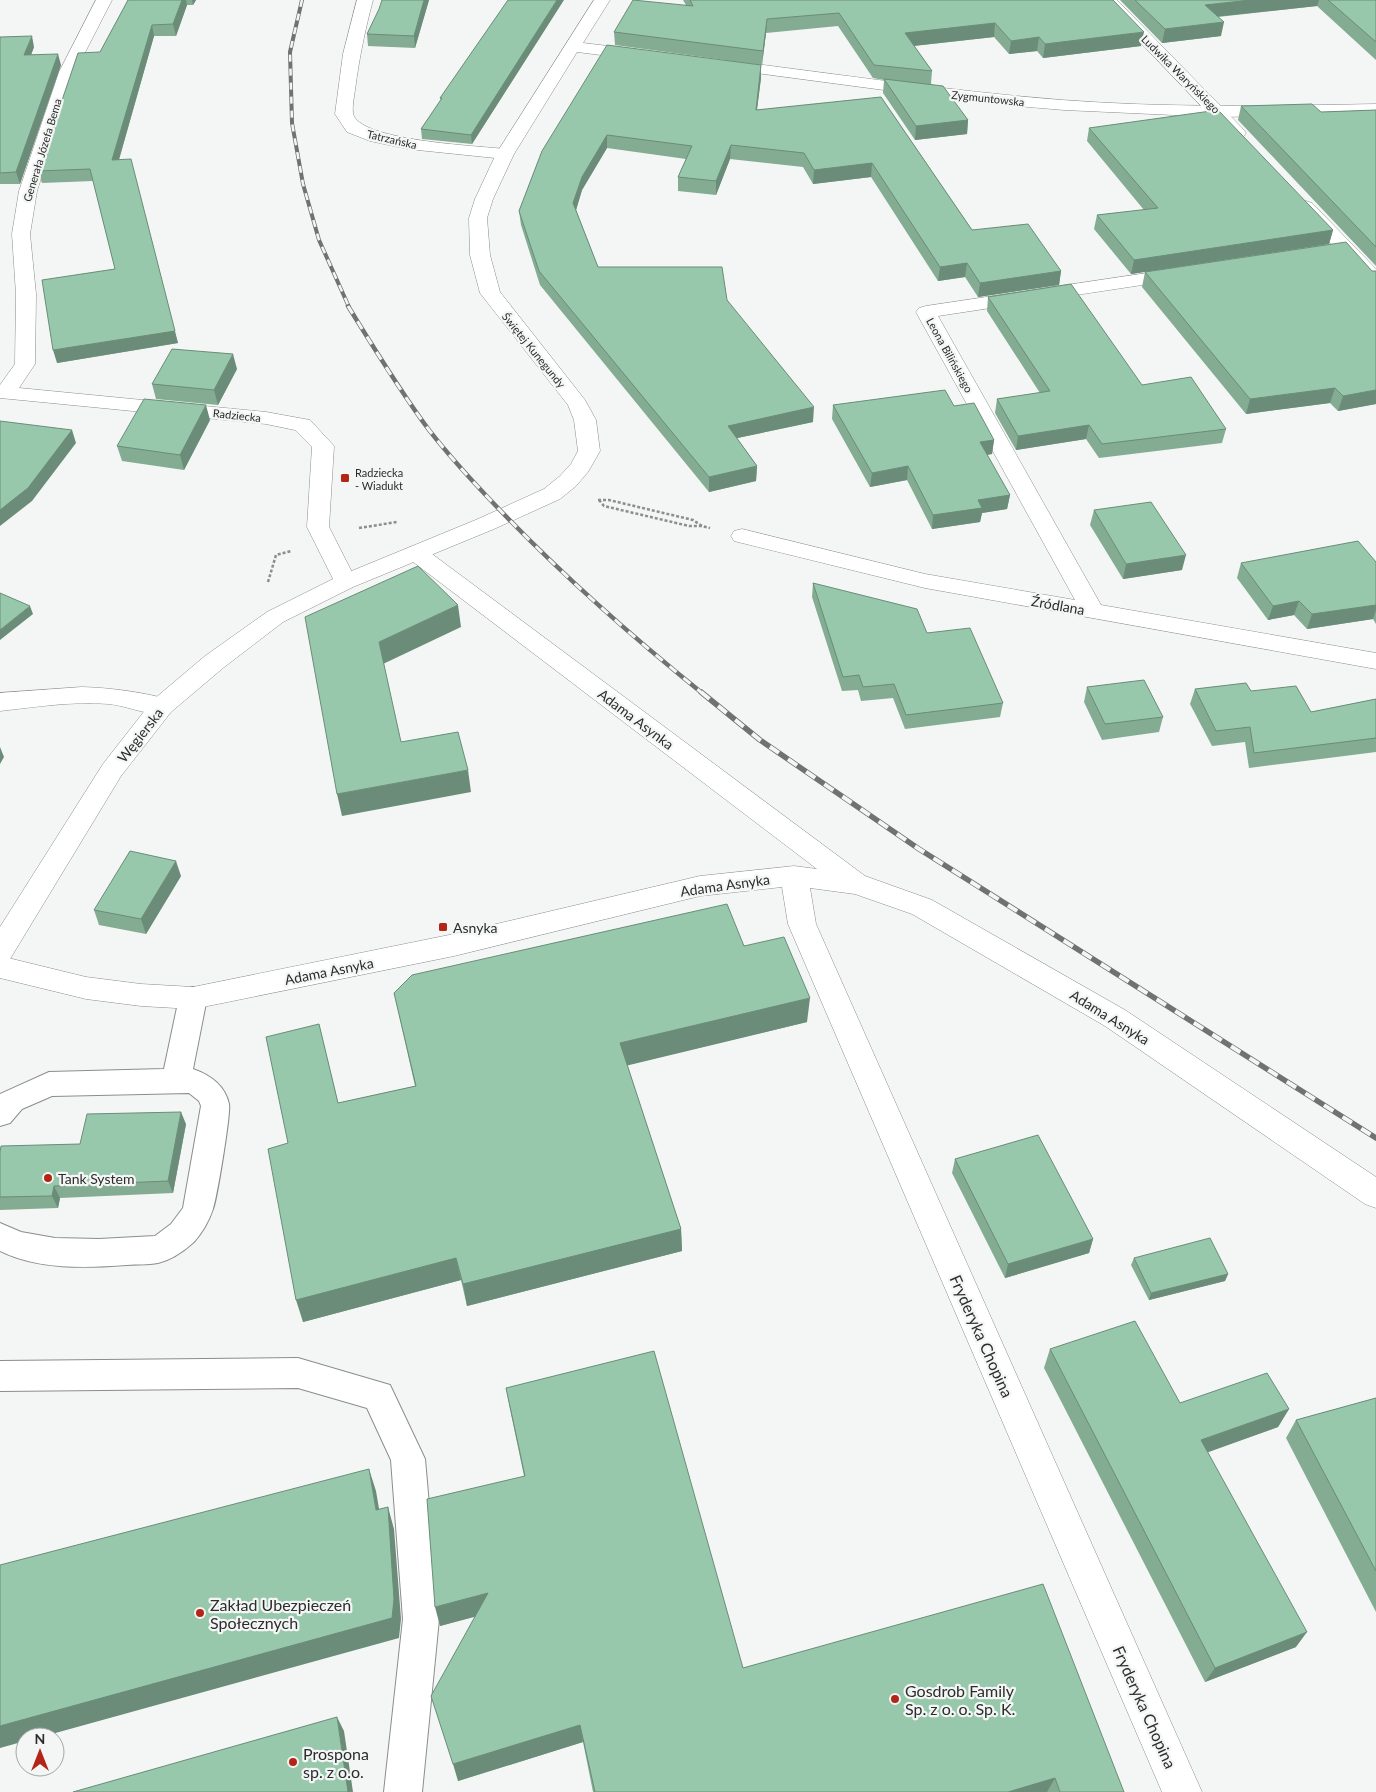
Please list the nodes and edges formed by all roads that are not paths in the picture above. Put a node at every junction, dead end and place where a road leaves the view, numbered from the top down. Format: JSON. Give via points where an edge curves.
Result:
{"nodes":[{"id":1,"x":104,"y":0,"type":"edge"},
{"id":2,"x":365,"y":0,"type":"edge"},
{"id":3,"x":602,"y":0,"type":"edge"},
{"id":4,"x":1108,"y":0,"type":"edge"},
{"id":5,"x":573,"y":47,"type":"junction"},
{"id":6,"x":660,"y":57,"type":"edge"},
{"id":7,"x":708,"y":63,"type":"edge"},
{"id":8,"x":1376,"y":109,"type":"edge"},
{"id":9,"x":1218,"y":112,"type":"junction"},
{"id":10,"x":1247,"y":144,"type":"edge"},
{"id":11,"x":505,"y":154,"type":"junction"},
{"id":12,"x":1293,"y":193,"type":"edge"},
{"id":13,"x":1199,"y":271,"type":"edge"},
{"id":14,"x":1376,"y":280,"type":"edge"},
{"id":15,"x":3,"y":392,"type":"edge"},
{"id":16,"x":742,"y":536,"type":"road end"},
{"id":17,"x":416,"y":553,"type":"junction"},
{"id":18,"x":345,"y":582,"type":"junction"},
{"id":19,"x":1093,"y":611,"type":"junction"},
{"id":20,"x":1376,"y":661,"type":"edge"},
{"id":21,"x":0,"y":702,"type":"edge"},
{"id":22,"x":162,"y":706,"type":"junction"},
{"id":23,"x":794,"y":876,"type":"junction"},
{"id":24,"x":857,"y":884,"type":"junction"},
{"id":25,"x":0,"y":950,"type":"edge"},
{"id":26,"x":0,"y":967,"type":"edge"},
{"id":27,"x":193,"y":998,"type":"junction"},
{"id":28,"x":176,"y":1081,"type":"junction"},
{"id":29,"x":0,"y":1114,"type":"edge"},
{"id":30,"x":1376,"y":1194,"type":"edge"},
{"id":31,"x":0,"y":1236,"type":"edge"},
{"id":32,"x":0,"y":1376,"type":"edge"},
{"id":33,"x":403,"y":1792,"type":"edge"},
{"id":34,"x":1182,"y":1792,"type":"edge"}],
"edges":[{"from":1,"to":15,"type":"street","name":"Generała Józefa Bema","via":[[68,72],[28,191],[21,234],[26,294],[25,364]]},
{"from":2,"to":11,"type":"street","name":"Tatrzańska","via":[[352,54],[344,114],[353,128],[408,144]]},
{"from":3,"to":5,"type":"street","name":"Świętej Kunegundy"},
{"from":4,"to":9,"type":"street","name":"Ludwika Waryńskiego"},
{"from":5,"to":6,"type":"street"},
{"from":5,"to":11,"type":"street","name":"Świętej Kunegundy"},
{"from":7,"to":9,"type":"street","name":"Zygmuntowska","via":[[991,98]]},
{"from":8,"to":9,"type":"street","name":"Zygmuntowska"},
{"from":9,"to":10,"type":"street","name":"Ludwika Waryńskiego"},
{"from":11,"to":17,"type":"street","name":"Świętej Kunegundy","via":[[478,218],[484,274],[497,304],[578,404],[586,420],[589,451],[568,481],[552,494]]},
{"from":12,"to":14,"type":"street","via":[[1336,250]]},
{"from":13,"to":19,"type":"street","name":"Leona Bilińskiego","via":[[926,312]]},
{"from":15,"to":18,"type":"street","name":"Radziecka","via":[[266,418],[302,425],[323,446],[318,527]]},
{"from":16,"to":19,"type":"street","name":"Źródlana","via":[[925,581]]},
{"from":17,"to":18,"type":"street","name":"Świętej Kunegundy"},
{"from":17,"to":24,"type":"street","name":"Adama Asynka"},
{"from":18,"to":22,"type":"street","name":"Węgierska","via":[[274,617]]},
{"from":19,"to":20,"type":"street","name":"Źródlana"},
{"from":21,"to":22,"type":"street","via":[[82,695],[111,696]]},
{"from":22,"to":25,"type":"street","name":"Węgierska","via":[[112,770]]},
{"from":23,"to":24,"type":"street","name":"Adama Asnyka"},
{"from":23,"to":27,"type":"street","name":"Adama Asnyka","via":[[700,886],[454,945]]},
{"from":23,"to":34,"type":"street","name":"Fryderyka Chopina","via":[[802,924]]},
{"from":24,"to":30,"type":"street","name":"Adama Asnyka","via":[[922,908],[1114,1018]]},
{"from":26,"to":27,"type":"street","name":"Adama Asnyka","via":[[86,988]]},
{"from":27,"to":28,"type":"lane"},
{"from":28,"to":29,"type":"lane","via":[[49,1084],[12,1101]]},
{"from":28,"to":31,"type":"lane","via":[[190,1080],[200,1084],[213,1096],[215,1106],[198,1209],[193,1220],[172,1243],[158,1250],[51,1252],[7,1241]]},
{"from":32,"to":33,"type":"lane","via":[[298,1373],[378,1396],[408,1459],[422,1619]]}]}
